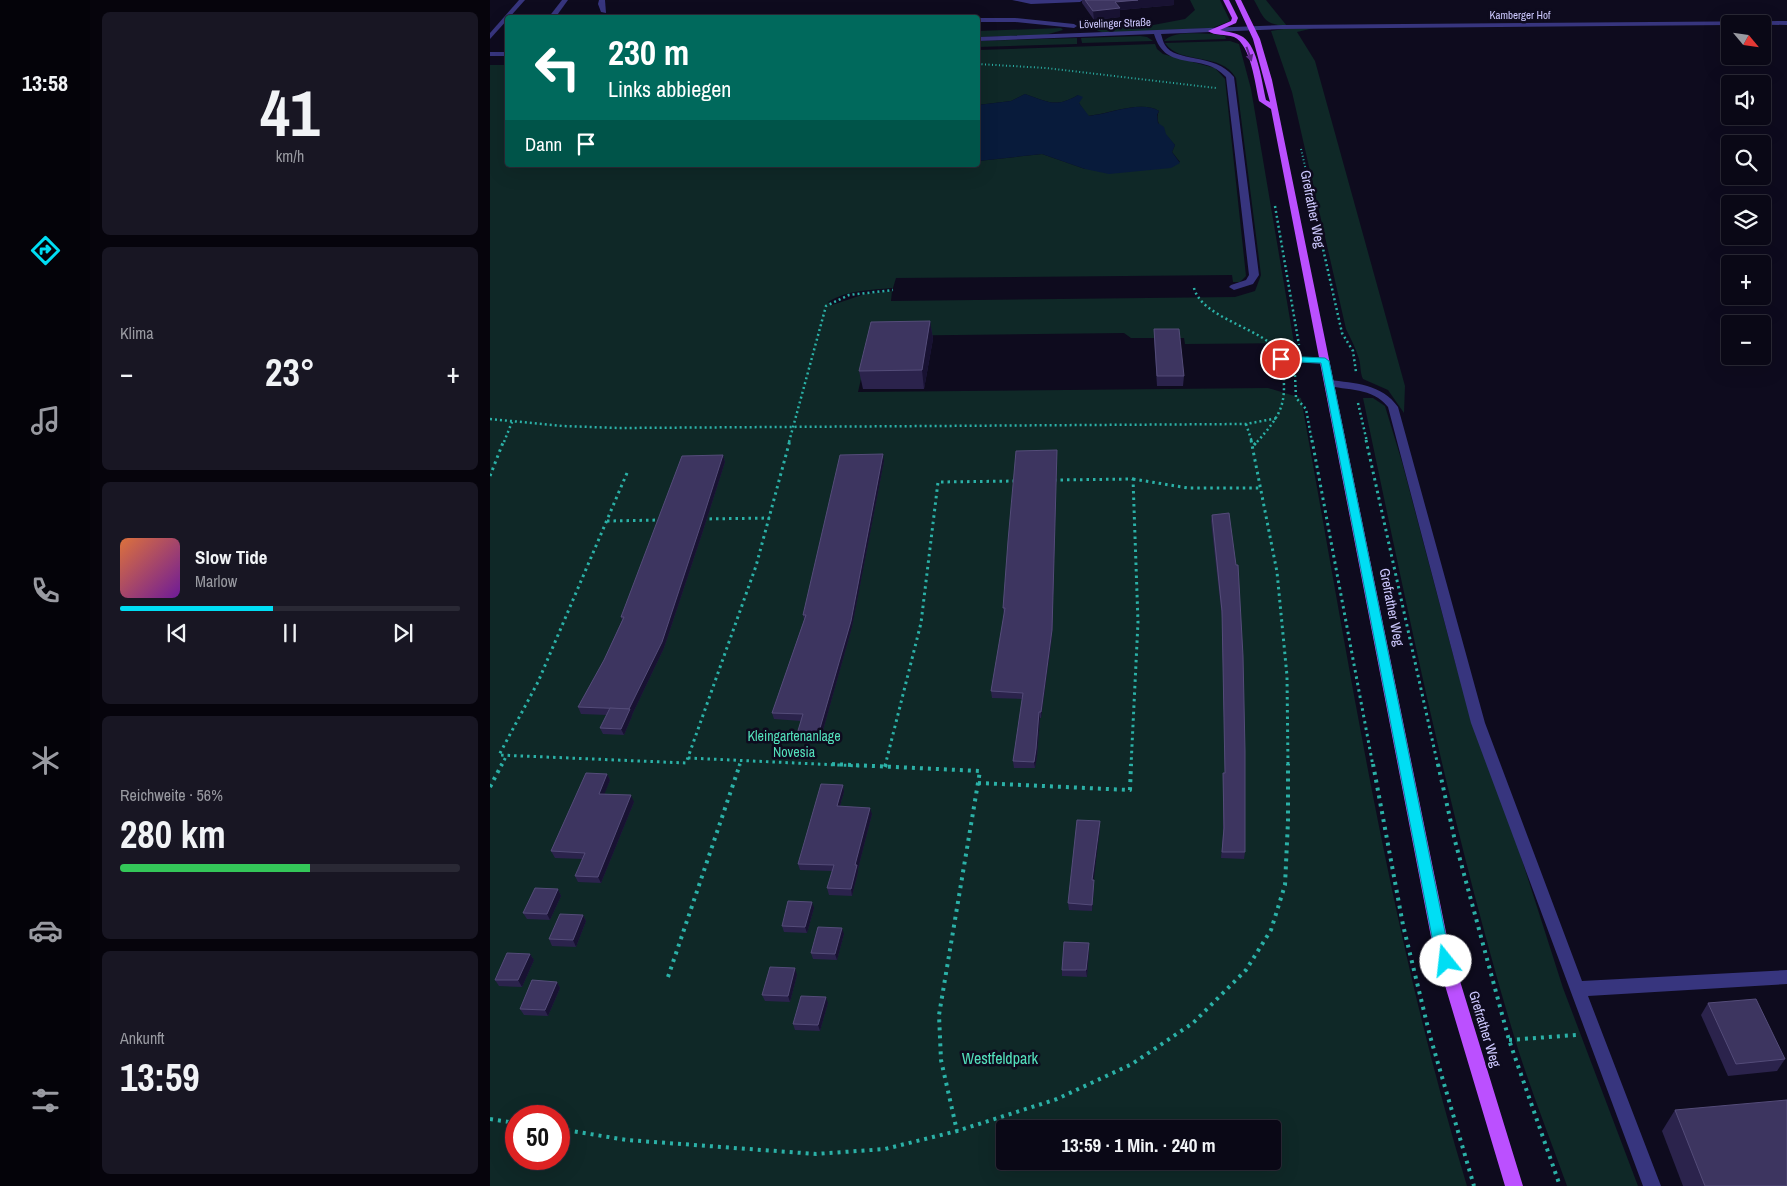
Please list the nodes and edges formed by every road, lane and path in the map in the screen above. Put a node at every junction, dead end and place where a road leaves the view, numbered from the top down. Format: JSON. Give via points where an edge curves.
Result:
{"nodes":[{"id":1,"x":522,"y":0,"type":"edge"},
{"id":2,"x":565,"y":0,"type":"edge"},
{"id":3,"x":602,"y":0,"type":"edge"},
{"id":4,"x":1015,"y":0,"type":"edge"},
{"id":5,"x":1080,"y":0,"type":"edge"},
{"id":6,"x":1226,"y":0,"type":"edge"},
{"id":7,"x":1238,"y":0,"type":"edge"},
{"id":8,"x":1066,"y":1,"type":"edge"},
{"id":9,"x":1068,"y":9,"type":"dead end"},
{"id":10,"x":604,"y":12,"type":"dead end"},
{"id":11,"x":509,"y":15,"type":"edge"},
{"id":12,"x":553,"y":15,"type":"edge"},
{"id":13,"x":1071,"y":18,"type":"dead end"},
{"id":14,"x":505,"y":20,"type":"edge"},
{"id":15,"x":980,"y":20,"type":"edge"},
{"id":16,"x":1787,"y":23,"type":"edge"},
{"id":17,"x":1074,"y":26,"type":"junction"},
{"id":18,"x":1253,"y":30,"type":"junction"},
{"id":19,"x":1211,"y":31,"type":"junction"},
{"id":20,"x":1157,"y":33,"type":"junction"},
{"id":21,"x":1077,"y":36,"type":"junction"},
{"id":22,"x":490,"y":37,"type":"edge"},
{"id":23,"x":980,"y":39,"type":"edge"},
{"id":24,"x":490,"y":54,"type":"edge"},
{"id":25,"x":505,"y":54,"type":"edge"},
{"id":26,"x":980,"y":64,"type":"edge"},
{"id":27,"x":1232,"y":90,"type":"junction"},
{"id":28,"x":1275,"y":108,"type":"junction"},
{"id":29,"x":1300,"y":143,"type":"dead end"},
{"id":30,"x":1274,"y":199,"type":"dead end"},
{"id":31,"x":1234,"y":287,"type":"dead end"},
{"id":32,"x":1194,"y":288,"type":"dead end"},
{"id":33,"x":893,"y":290,"type":"dead end"},
{"id":34,"x":1277,"y":359,"type":"junction"},
{"id":35,"x":1302,"y":360,"type":"junction"},
{"id":36,"x":1325,"y":361,"type":"junction"},
{"id":37,"x":1329,"y":383,"type":"junction"},
{"id":38,"x":1354,"y":386,"type":"junction"},
{"id":39,"x":1278,"y":418,"type":"junction"},
{"id":40,"x":490,"y":419,"type":"edge"},
{"id":41,"x":512,"y":422,"type":"junction"},
{"id":42,"x":1246,"y":424,"type":"junction"},
{"id":43,"x":793,"y":428,"type":"junction"},
{"id":44,"x":1253,"y":446,"type":"junction"},
{"id":45,"x":627,"y":473,"type":"dead end"},
{"id":46,"x":490,"y":476,"type":"edge"},
{"id":47,"x":1133,"y":479,"type":"junction"},
{"id":48,"x":1045,"y":480,"type":"edge"},
{"id":49,"x":1026,"y":481,"type":"edge"},
{"id":50,"x":1261,"y":488,"type":"junction"},
{"id":51,"x":770,"y":518,"type":"junction"},
{"id":52,"x":664,"y":520,"type":"edge"},
{"id":53,"x":693,"y":520,"type":"edge"},
{"id":54,"x":607,"y":521,"type":"junction"},
{"id":55,"x":507,"y":755,"type":"junction"},
{"id":56,"x":688,"y":758,"type":"junction"},
{"id":57,"x":741,"y":760,"type":"junction"},
{"id":58,"x":885,"y":767,"type":"junction"},
{"id":59,"x":978,"y":784,"type":"junction"},
{"id":60,"x":490,"y":787,"type":"edge"},
{"id":61,"x":668,"y":977,"type":"dead end"},
{"id":62,"x":1787,"y":977,"type":"edge"},
{"id":63,"x":1577,"y":989,"type":"junction"},
{"id":64,"x":1594,"y":1034,"type":"junction"},
{"id":65,"x":1509,"y":1040,"type":"junction"},
{"id":66,"x":490,"y":1119,"type":"edge"},
{"id":67,"x":505,"y":1121,"type":"edge"},
{"id":68,"x":957,"y":1131,"type":"junction"},
{"id":69,"x":570,"y":1132,"type":"edge"},
{"id":70,"x":1474,"y":1186,"type":"edge"},
{"id":71,"x":1514,"y":1186,"type":"edge"},
{"id":72,"x":1560,"y":1186,"type":"edge"},
{"id":73,"x":1652,"y":1186,"type":"edge"}],
"edges":[{"from":1,"to":11,"type":"street"},
{"from":2,"to":12,"type":"street"},
{"from":3,"to":10,"type":"street"},
{"from":4,"to":8,"type":"street"},
{"from":5,"to":8,"type":"street"},
{"from":6,"to":19,"type":"main road","via":[[1234,22]]},
{"from":7,"to":18,"type":"main road","name":"Grefrather Weg"},
{"from":8,"to":9,"type":"street"},
{"from":13,"to":17,"type":"street"},
{"from":14,"to":22,"type":"street"},
{"from":15,"to":17,"type":"street"},
{"from":16,"to":18,"type":"street","name":"Kamberger Hof"},
{"from":17,"to":21,"type":"street"},
{"from":18,"to":19,"type":"street","name":"Lövelinger Straße"},
{"from":18,"to":28,"type":"main road","name":"Grefrather Weg"},
{"from":19,"to":20,"type":"street","name":"Lövelinger Straße"},
{"from":19,"to":28,"type":"main road","one_way":true,"via":[[1244,40],[1263,101]]},
{"from":20,"to":21,"type":"street","name":"Lövelinger Straße"},
{"from":20,"to":27,"type":"street","via":[[1165,50],[1226,71]]},
{"from":21,"to":23,"type":"street","name":"Lövelinger Straße"},
{"from":24,"to":25,"type":"street"},
{"from":26,"to":27,"type":"path","via":[[1046,68]]},
{"from":27,"to":31,"type":"street","via":[[1254,275],[1250,282]]},
{"from":28,"to":36,"type":"main road","name":"Grefrather Weg"},
{"from":29,"to":38,"type":"path","via":[[1342,333],[1353,350],[1356,362]]},
{"from":30,"to":35,"type":"path"},
{"from":32,"to":34,"type":"path","via":[[1196,297],[1204,306],[1260,334]]},
{"from":33,"to":43,"type":"path","via":[[844,296],[826,306]]},
{"from":34,"to":35,"type":"street"},
{"from":34,"to":39,"type":"path","via":[[1286,391]]},
{"from":35,"to":36,"type":"street"},
{"from":35,"to":70,"type":"path","via":[[1294,377],[1296,398],[1306,409],[1403,925],[1430,1036]]},
{"from":36,"to":37,"type":"main road","name":"Grefrather Weg"},
{"from":37,"to":38,"type":"street"},
{"from":37,"to":71,"type":"main road","name":"Grefrather Weg","via":[[1440,942]]},
{"from":38,"to":63,"type":"street","via":[[1382,395],[1392,407],[1478,723]]},
{"from":38,"to":65,"type":"path","via":[[1455,841]]},
{"from":39,"to":42,"type":"path"},
{"from":39,"to":44,"type":"path"},
{"from":40,"to":41,"type":"path"},
{"from":41,"to":43,"type":"path","via":[[619,428]]},
{"from":41,"to":46,"type":"path"},
{"from":42,"to":43,"type":"path"},
{"from":42,"to":44,"type":"path"},
{"from":43,"to":51,"type":"path"},
{"from":44,"to":50,"type":"path"},
{"from":45,"to":54,"type":"path"},
{"from":47,"to":48,"type":"path"},
{"from":47,"to":50,"type":"path","via":[[1188,488]]},
{"from":47,"to":59,"type":"path","via":[[1138,622],[1130,790]]},
{"from":49,"to":58,"type":"path","via":[[938,482],[921,623]]},
{"from":50,"to":68,"type":"path","via":[[1277,572],[1287,676],[1285,885],[1271,930],[1246,970],[1193,1023],[1132,1064],[1057,1098]]},
{"from":51,"to":53,"type":"path"},
{"from":51,"to":56,"type":"path"},
{"from":52,"to":54,"type":"path"},
{"from":54,"to":55,"type":"path","via":[[538,682],[499,755]]},
{"from":55,"to":56,"type":"path","via":[[686,763]]},
{"from":55,"to":60,"type":"path"},
{"from":56,"to":57,"type":"path"},
{"from":57,"to":58,"type":"path"},
{"from":57,"to":61,"type":"path"},
{"from":58,"to":59,"type":"path","via":[[980,771]]},
{"from":59,"to":68,"type":"path","via":[[939,1016],[942,1060]]},
{"from":62,"to":63,"type":"street"},
{"from":63,"to":64,"type":"street"},
{"from":64,"to":65,"type":"path"},
{"from":64,"to":73,"type":"street"},
{"from":65,"to":72,"type":"path"},
{"from":66,"to":67,"type":"path"},
{"from":68,"to":69,"type":"path","via":[[885,1149],[816,1154],[627,1140]]}]}
